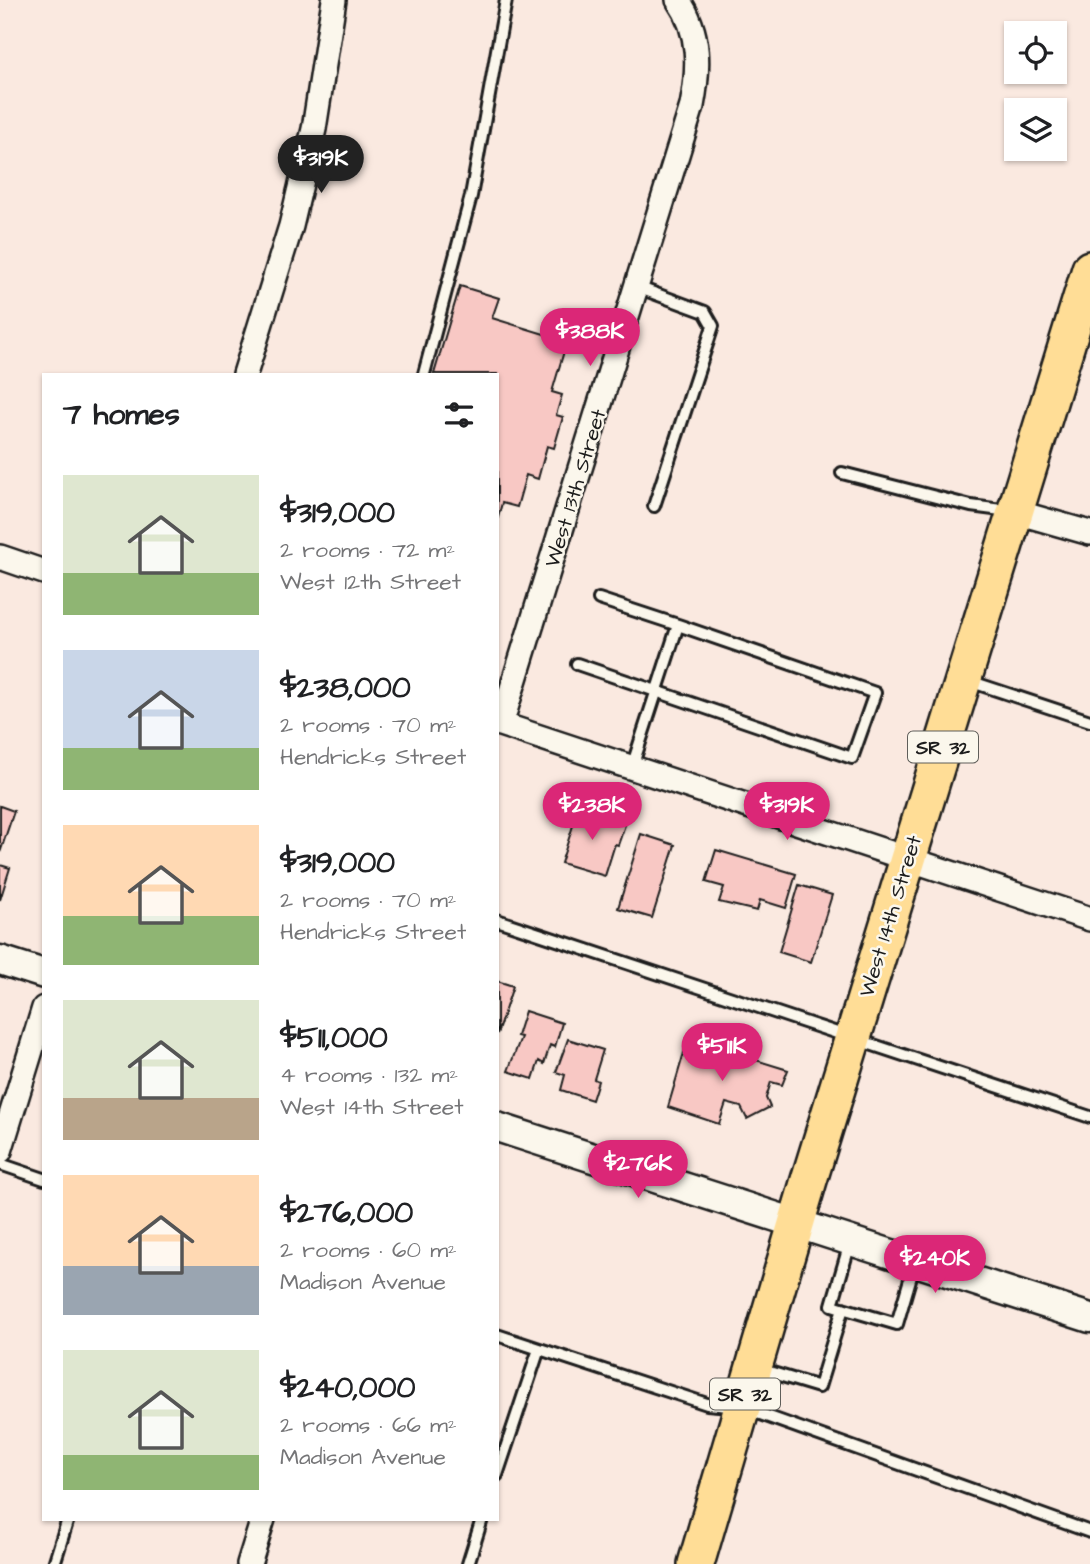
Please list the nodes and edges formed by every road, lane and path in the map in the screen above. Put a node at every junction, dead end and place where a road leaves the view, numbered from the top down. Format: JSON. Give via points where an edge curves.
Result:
{"nodes":[{"id":1,"x":334,"y":0,"type":"edge"},
{"id":2,"x":506,"y":0,"type":"edge"},
{"id":3,"x":681,"y":4,"type":"edge"},
{"id":4,"x":1090,"y":269,"type":"edge"},
{"id":5,"x":637,"y":287,"type":"junction"},
{"id":6,"x":245,"y":373,"type":"edge"},
{"id":7,"x":424,"y":373,"type":"edge"},
{"id":8,"x":842,"y":473,"type":"dead end"},
{"id":9,"x":654,"y":506,"type":"dead end"},
{"id":10,"x":1016,"y":512,"type":"junction"},
{"id":11,"x":1090,"y":533,"type":"edge"},
{"id":12,"x":0,"y":558,"type":"edge"},
{"id":13,"x":42,"y":571,"type":"edge"},
{"id":14,"x":599,"y":598,"type":"dead end"},
{"id":15,"x":678,"y":625,"type":"junction"},
{"id":16,"x":577,"y":664,"type":"dead end"},
{"id":17,"x":963,"y":679,"type":"junction"},
{"id":18,"x":657,"y":692,"type":"junction"},
{"id":19,"x":1090,"y":721,"type":"edge"},
{"id":20,"x":499,"y":723,"type":"edge"},
{"id":21,"x":632,"y":767,"type":"junction"},
{"id":22,"x":908,"y":859,"type":"junction"},
{"id":23,"x":1090,"y":919,"type":"edge"},
{"id":24,"x":499,"y":921,"type":"edge"},
{"id":25,"x":0,"y":961,"type":"edge"},
{"id":26,"x":42,"y":973,"type":"edge"},
{"id":27,"x":42,"y":1014,"type":"edge"},
{"id":28,"x":853,"y":1037,"type":"junction"},
{"id":29,"x":1090,"y":1117,"type":"edge"},
{"id":30,"x":499,"y":1128,"type":"edge"},
{"id":31,"x":0,"y":1151,"type":"edge"},
{"id":32,"x":0,"y":1164,"type":"edge"},
{"id":33,"x":42,"y":1179,"type":"edge"},
{"id":34,"x":795,"y":1224,"type":"junction"},
{"id":35,"x":850,"y":1242,"type":"junction"},
{"id":36,"x":915,"y":1262,"type":"junction"},
{"id":37,"x":844,"y":1308,"type":"junction"},
{"id":38,"x":1090,"y":1318,"type":"edge"},
{"id":39,"x":499,"y":1336,"type":"edge"},
{"id":40,"x":539,"y":1349,"type":"junction"},
{"id":41,"x":753,"y":1367,"type":"junction"},
{"id":42,"x":741,"y":1407,"type":"junction"},
{"id":43,"x":499,"y":1469,"type":"edge"},
{"id":44,"x":67,"y":1521,"type":"edge"},
{"id":45,"x":262,"y":1521,"type":"edge"},
{"id":46,"x":481,"y":1521,"type":"edge"},
{"id":47,"x":1090,"y":1532,"type":"edge"},
{"id":48,"x":54,"y":1564,"type":"edge"},
{"id":49,"x":249,"y":1564,"type":"edge"},
{"id":50,"x":468,"y":1564,"type":"edge"},
{"id":51,"x":696,"y":1564,"type":"edge"}],
"edges":[{"from":1,"to":6,"type":"street","via":[[314,129],[291,226]]},
{"from":2,"to":7,"type":"lane","via":[[471,196]]},
{"from":3,"to":5,"type":"street","name":"West 13th Street","via":[[696,45],[698,76]]},
{"from":4,"to":10,"type":"main road","name":"West 14th Street","number":"SR 32","via":[[1078,323]]},
{"from":5,"to":9,"type":"lane","via":[[705,312],[713,326]]},
{"from":5,"to":20,"type":"street","name":"West 13th Street"},
{"from":8,"to":10,"type":"lane","via":[[971,506]]},
{"from":10,"to":11,"type":"street"},
{"from":10,"to":17,"type":"main road","name":"West 14th Street","number":"SR 32"},
{"from":12,"to":13,"type":"street"},
{"from":14,"to":15,"type":"lane"},
{"from":15,"to":18,"type":"lane"},
{"from":15,"to":18,"type":"lane","via":[[874,693],[852,758]]},
{"from":16,"to":18,"type":"lane"},
{"from":17,"to":19,"type":"lane"},
{"from":17,"to":22,"type":"main road","name":"West 14th Street","number":"SR 32"},
{"from":18,"to":21,"type":"lane"},
{"from":20,"to":21,"type":"street"},
{"from":21,"to":22,"type":"street"},
{"from":22,"to":23,"type":"street"},
{"from":22,"to":28,"type":"main road","name":"West 14th Street","number":"SR 32"},
{"from":24,"to":28,"type":"lane"},
{"from":25,"to":26,"type":"street"},
{"from":27,"to":31,"type":"street"},
{"from":28,"to":29,"type":"lane"},
{"from":28,"to":34,"type":"main road","name":"West 14th Street","number":"SR 32"},
{"from":30,"to":34,"type":"street"},
{"from":32,"to":33,"type":"lane"},
{"from":34,"to":35,"type":"street"},
{"from":34,"to":41,"type":"main road","name":"West 14th Street","number":"SR 32"},
{"from":35,"to":36,"type":"street"},
{"from":35,"to":37,"type":"lane","via":[[832,1305]]},
{"from":36,"to":37,"type":"lane","via":[[897,1324]]},
{"from":36,"to":38,"type":"street"},
{"from":37,"to":41,"type":"lane","via":[[819,1387]]},
{"from":39,"to":40,"type":"lane"},
{"from":40,"to":42,"type":"lane","via":[[707,1404]]},
{"from":40,"to":43,"type":"lane"},
{"from":41,"to":42,"type":"main road","name":"West 14th Street","number":"SR 32"},
{"from":42,"to":47,"type":"lane"},
{"from":42,"to":51,"type":"main road","name":"West 14th Street","number":"SR 32"},
{"from":44,"to":48,"type":"lane"},
{"from":45,"to":49,"type":"street"},
{"from":46,"to":50,"type":"lane"}]}
